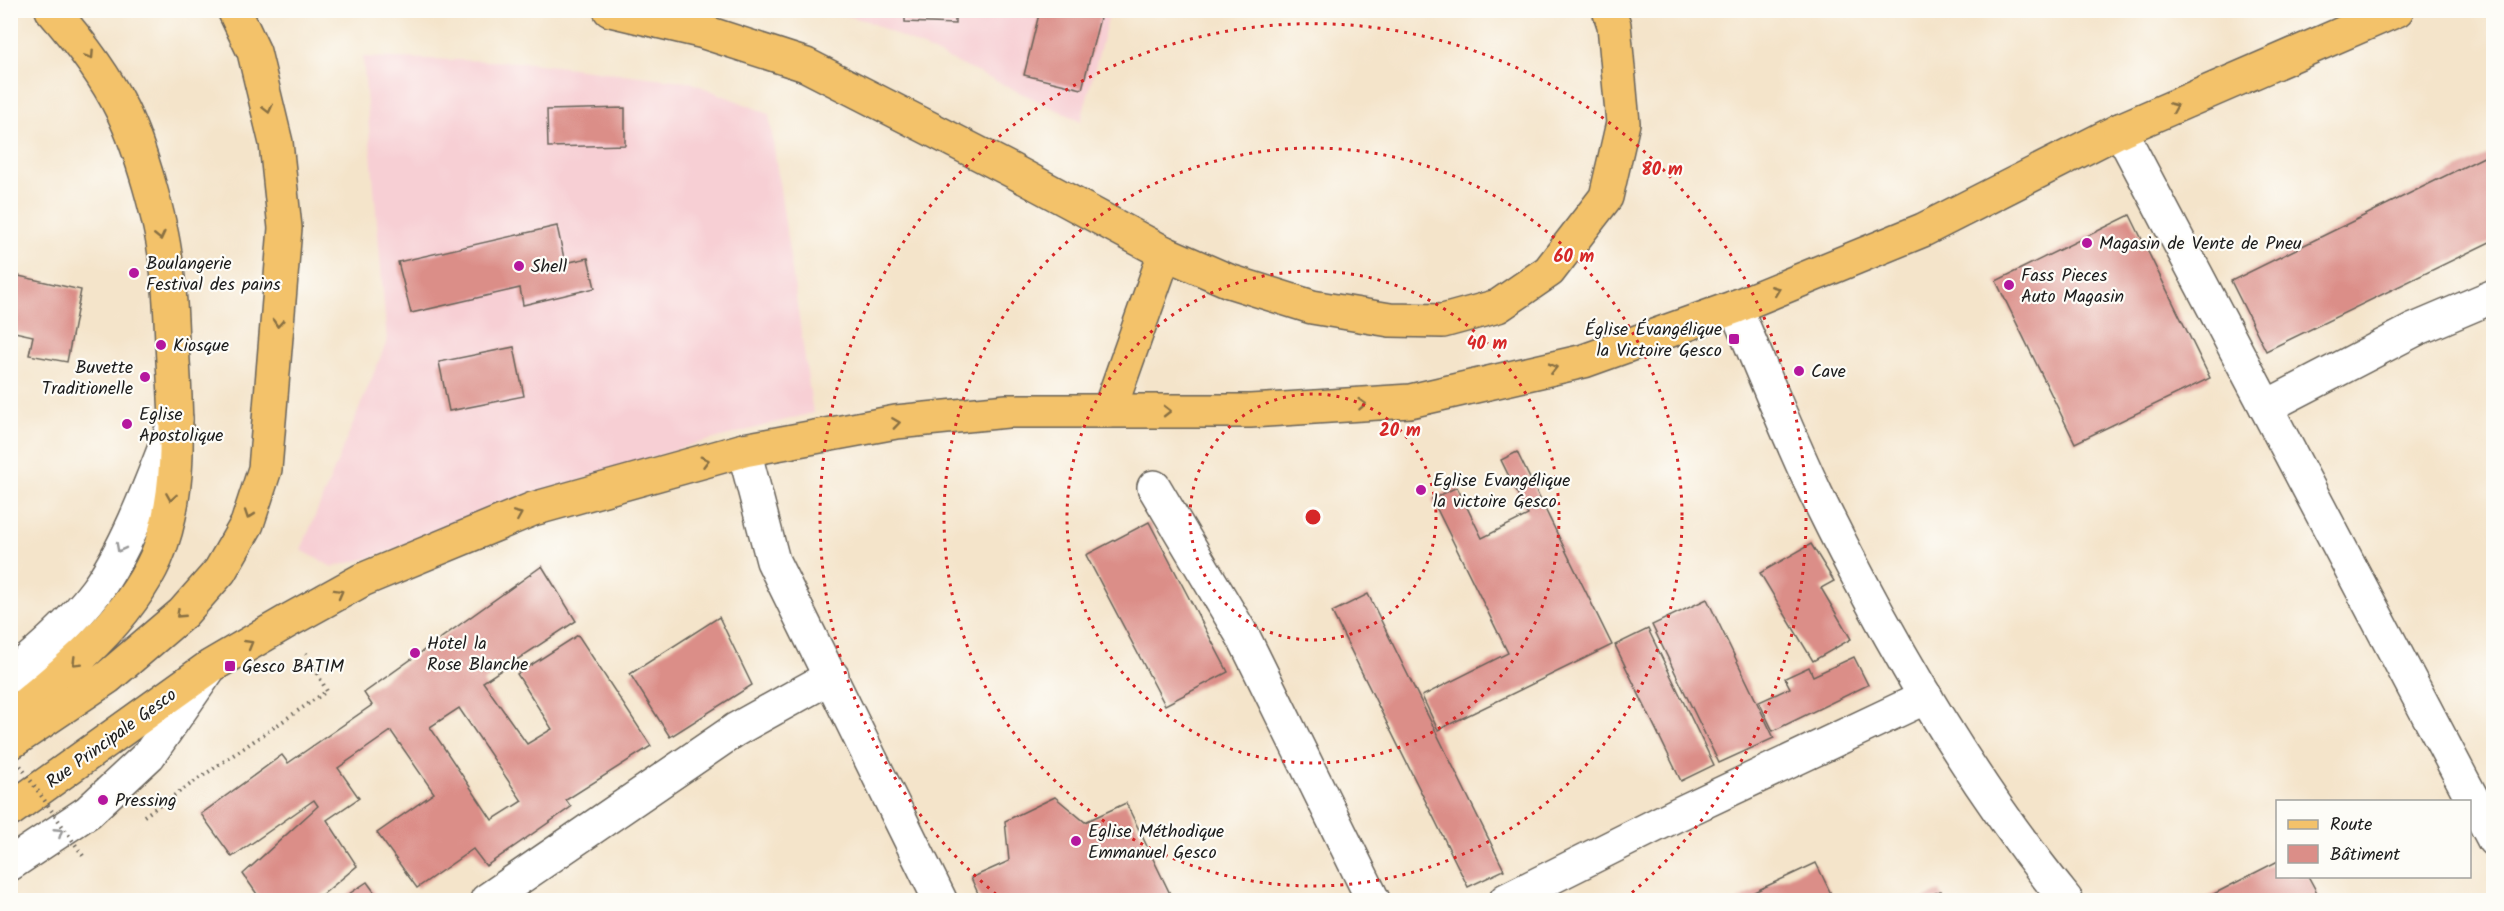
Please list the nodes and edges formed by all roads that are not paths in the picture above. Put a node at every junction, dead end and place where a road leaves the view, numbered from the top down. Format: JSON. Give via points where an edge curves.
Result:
{"nodes":[{"id":1,"x":52,"y":10,"type":"edge"},
{"id":2,"x":234,"y":10,"type":"edge"},
{"id":3,"x":610,"y":10,"type":"edge"},
{"id":4,"x":1609,"y":10,"type":"edge"},
{"id":5,"x":2397,"y":10,"type":"edge"},
{"id":6,"x":2120,"y":130,"type":"junction"},
{"id":7,"x":1165,"y":254,"type":"junction"},
{"id":8,"x":2493,"y":296,"type":"edge"},
{"id":9,"x":1735,"y":307,"type":"junction"},
{"id":10,"x":2266,"y":407,"type":"junction"},
{"id":11,"x":1109,"y":411,"type":"junction"},
{"id":12,"x":177,"y":418,"type":"junction"},
{"id":13,"x":744,"y":450,"type":"junction"},
{"id":14,"x":1154,"y":487,"type":"dead end"},
{"id":15,"x":211,"y":666,"type":"junction"},
{"id":16,"x":10,"y":676,"type":"edge"},
{"id":17,"x":832,"y":676,"type":"junction"},
{"id":18,"x":1926,"y":697,"type":"junction"},
{"id":19,"x":10,"y":717,"type":"edge"},
{"id":20,"x":10,"y":743,"type":"edge"},
{"id":21,"x":10,"y":810,"type":"edge"},
{"id":22,"x":2493,"y":840,"type":"edge"},
{"id":23,"x":10,"y":864,"type":"edge"},
{"id":24,"x":488,"y":900,"type":"edge"},
{"id":25,"x":940,"y":900,"type":"edge"},
{"id":26,"x":1373,"y":900,"type":"edge"},
{"id":27,"x":1506,"y":900,"type":"edge"},
{"id":28,"x":2066,"y":900,"type":"edge"}],
"edges":[{"from":1,"to":12,"type":"main road","one_way":true,"via":[[88,51],[123,111],[144,170],[166,261]]},
{"from":2,"to":20,"type":"main road","one_way":true,"via":[[254,52],[276,142],[285,228],[264,469],[247,524],[220,572],[183,613],[108,677]]},
{"from":3,"to":7,"type":"main road","via":[[704,32],[806,65]]},
{"from":4,"to":7,"type":"main road","via":[[1614,25],[1623,123],[1606,197],[1549,271],[1498,306],[1443,321],[1390,320],[1312,307],[1229,281]]},
{"from":6,"to":5,"type":"main road","name":"Rue Principale Gesco","one_way":true},
{"from":9,"to":6,"type":"main road","name":"Rue Principale Gesco","one_way":true,"via":[[1923,230]]},
{"from":6,"to":10,"type":"street"},
{"from":7,"to":11,"type":"main road"},
{"from":8,"to":10,"type":"street","via":[[2414,330]]},
{"from":11,"to":9,"type":"main road","name":"Rue Principale Gesco","one_way":true,"via":[[1250,411],[1410,401],[1584,361]]},
{"from":9,"to":18,"type":"street","via":[[1815,492],[1874,608]]},
{"from":10,"to":22,"type":"street"},
{"from":13,"to":11,"type":"main road","name":"Rue Principale Gesco","one_way":true,"via":[[896,422],[1007,411]]},
{"from":12,"to":16,"type":"street","one_way":true,"via":[[151,484],[97,591]]},
{"from":12,"to":19,"type":"main road","one_way":true,"via":[[166,529],[155,559],[121,614],[74,666]]},
{"from":15,"to":13,"type":"main road","name":"Rue Principale Gesco","one_way":true,"via":[[362,580],[533,509]]},
{"from":13,"to":17,"type":"street","via":[[773,561]]},
{"from":14,"to":26,"type":"street","via":[[1245,639]]},
{"from":15,"to":21,"type":"main road","name":"Rue Principale Gesco"},
{"from":23,"to":15,"type":"street","one_way":true,"via":[[88,812],[148,754]]},
{"from":17,"to":24,"type":"street","via":[[735,730]]},
{"from":17,"to":25,"type":"street"},
{"from":18,"to":27,"type":"street"},
{"from":18,"to":28,"type":"street","via":[[1990,796]]}]}
